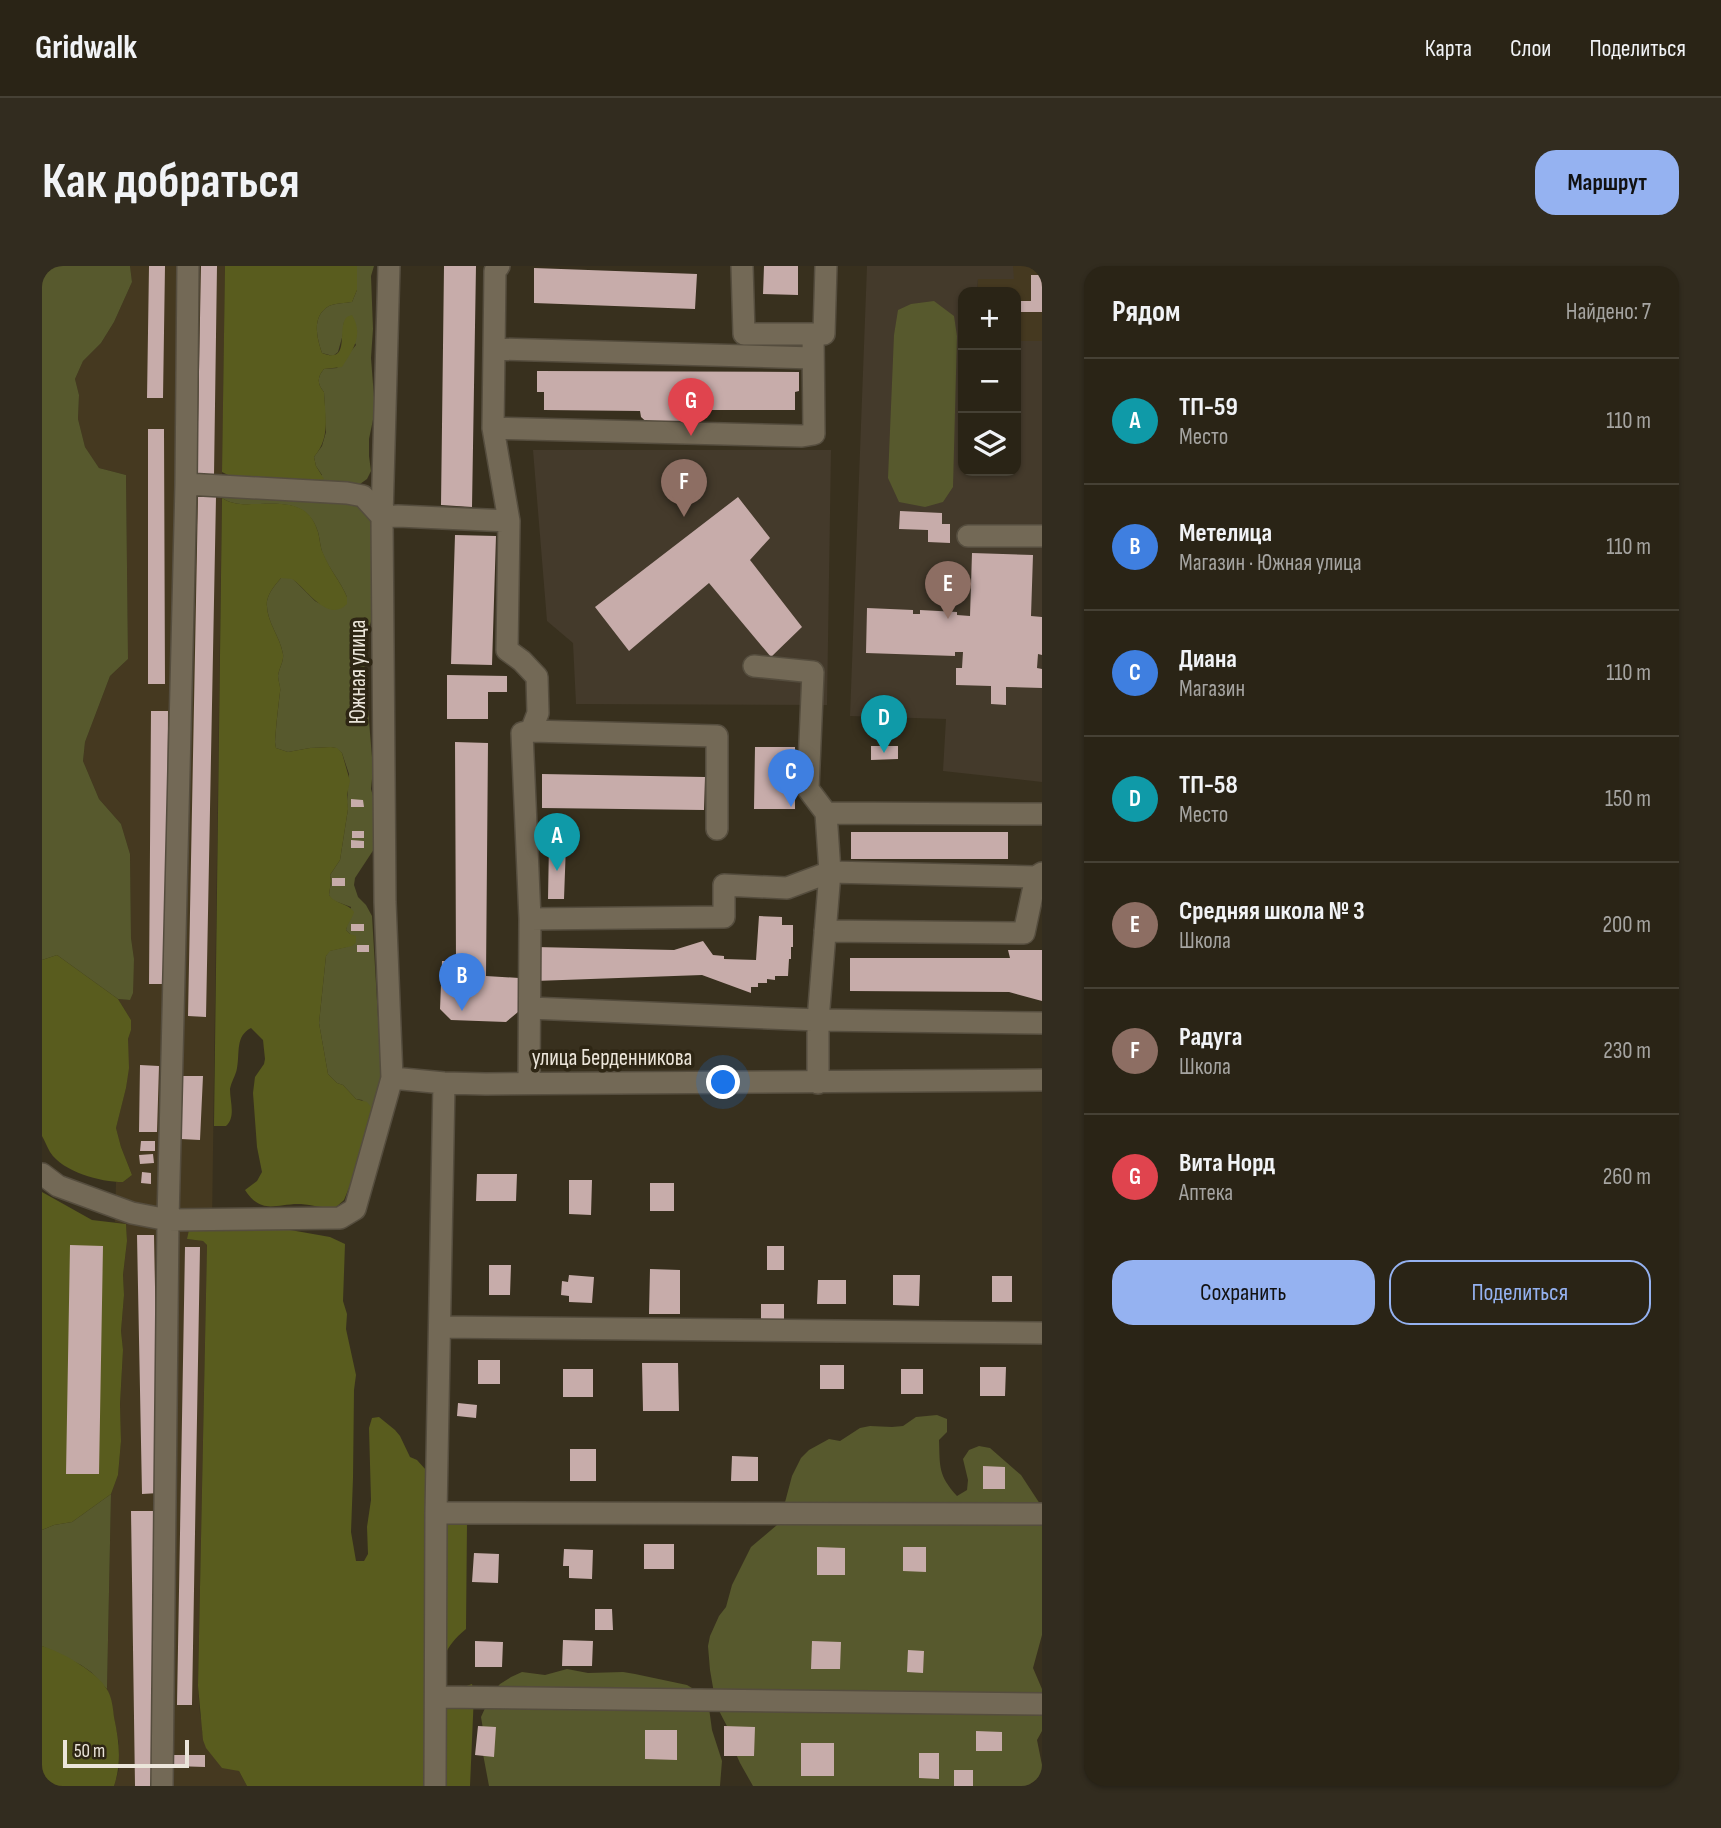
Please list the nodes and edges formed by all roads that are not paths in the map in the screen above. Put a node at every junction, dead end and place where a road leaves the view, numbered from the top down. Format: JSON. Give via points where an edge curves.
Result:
{"nodes":[{"id":1,"x":188,"y":266,"type":"edge"},
{"id":2,"x":389,"y":266,"type":"edge"},
{"id":3,"x":499,"y":266,"type":"edge"},
{"id":4,"x":742,"y":266,"type":"edge"},
{"id":5,"x":826,"y":266,"type":"edge"},
{"id":6,"x":813,"y":334,"type":"junction"},
{"id":7,"x":495,"y":349,"type":"junction"},
{"id":8,"x":813,"y":358,"type":"junction"},
{"id":9,"x":493,"y":428,"type":"junction"},
{"id":10,"x":186,"y":484,"type":"junction"},
{"id":11,"x":382,"y":517,"type":"junction"},
{"id":12,"x":509,"y":521,"type":"junction"},
{"id":13,"x":968,"y":536,"type":"dead end"},
{"id":14,"x":1042,"y":536,"type":"edge"},
{"id":15,"x":754,"y":666,"type":"dead end"},
{"id":16,"x":531,"y":731,"type":"junction"},
{"id":17,"x":826,"y":813,"type":"junction"},
{"id":18,"x":1042,"y":814,"type":"edge"},
{"id":19,"x":717,"y":829,"type":"dead end"},
{"id":20,"x":830,"y":872,"type":"junction"},
{"id":21,"x":1039,"y":875,"type":"edge"},
{"id":22,"x":530,"y":919,"type":"junction"},
{"id":23,"x":825,"y":931,"type":"junction"},
{"id":24,"x":530,"y":1009,"type":"junction"},
{"id":25,"x":818,"y":1020,"type":"junction"},
{"id":26,"x":1042,"y":1023,"type":"edge"},
{"id":27,"x":392,"y":1078,"type":"junction"},
{"id":28,"x":1042,"y":1080,"type":"edge"},
{"id":29,"x":444,"y":1083,"type":"junction"},
{"id":30,"x":529,"y":1083,"type":"junction"},
{"id":31,"x":818,"y":1083,"type":"junction"},
{"id":32,"x":42,"y":1174,"type":"edge"},
{"id":33,"x":169,"y":1220,"type":"junction"},
{"id":34,"x":441,"y":1327,"type":"junction"},
{"id":35,"x":1042,"y":1334,"type":"edge"},
{"id":36,"x":436,"y":1513,"type":"junction"},
{"id":37,"x":1042,"y":1514,"type":"edge"},
{"id":38,"x":436,"y":1697,"type":"junction"},
{"id":39,"x":1042,"y":1704,"type":"edge"},
{"id":40,"x":162,"y":1786,"type":"edge"},
{"id":41,"x":435,"y":1786,"type":"edge"}],
"edges":[{"from":1,"to":10,"type":"street"},
{"from":2,"to":11,"type":"street","name":"Южная улица"},
{"from":3,"to":7,"type":"street","via":[[495,271]]},
{"from":4,"to":6,"type":"street","via":[[744,334]]},
{"from":5,"to":6,"type":"street","via":[[824,334]]},
{"from":6,"to":8,"type":"street"},
{"from":7,"to":8,"type":"street"},
{"from":7,"to":9,"type":"street"},
{"from":8,"to":9,"type":"street","via":[[814,434],[808,436]]},
{"from":9,"to":12,"type":"street"},
{"from":10,"to":11,"type":"street","via":[[347,493],[362,496]]},
{"from":10,"to":33,"type":"street"},
{"from":11,"to":12,"type":"street"},
{"from":11,"to":27,"type":"street","name":"Южная улица","via":[[385,902]]},
{"from":12,"to":16,"type":"street","via":[[507,650],[537,677],[538,713]]},
{"from":13,"to":14,"type":"street"},
{"from":15,"to":17,"type":"street","via":[[813,672],[808,789]]},
{"from":16,"to":19,"type":"street","via":[[717,736]]},
{"from":16,"to":22,"type":"street","via":[[522,733]]},
{"from":17,"to":18,"type":"street"},
{"from":17,"to":20,"type":"street"},
{"from":20,"to":21,"type":"street"},
{"from":20,"to":22,"type":"street","via":[[788,888],[724,885],[724,918]]},
{"from":20,"to":23,"type":"street"},
{"from":21,"to":23,"type":"street","via":[[1024,933]]},
{"from":22,"to":24,"type":"street"},
{"from":23,"to":25,"type":"street"},
{"from":24,"to":25,"type":"street"},
{"from":24,"to":30,"type":"street"},
{"from":25,"to":26,"type":"street"},
{"from":25,"to":31,"type":"street"},
{"from":27,"to":29,"type":"street","name":"улица Берденникова"},
{"from":27,"to":33,"type":"street","name":"Южная улица","via":[[355,1209],[340,1219]]},
{"from":28,"to":31,"type":"street","name":"улица Берденникова"},
{"from":29,"to":30,"type":"street","name":"улица Берденникова"},
{"from":29,"to":34,"type":"street"},
{"from":30,"to":31,"type":"street","name":"улица Берденникова"},
{"from":32,"to":33,"type":"street","name":"Южная улица","via":[[58,1186],[132,1213]]},
{"from":33,"to":40,"type":"street"},
{"from":34,"to":35,"type":"street"},
{"from":34,"to":36,"type":"street"},
{"from":36,"to":37,"type":"street"},
{"from":36,"to":38,"type":"street"},
{"from":38,"to":39,"type":"street"},
{"from":38,"to":41,"type":"street"}]}
